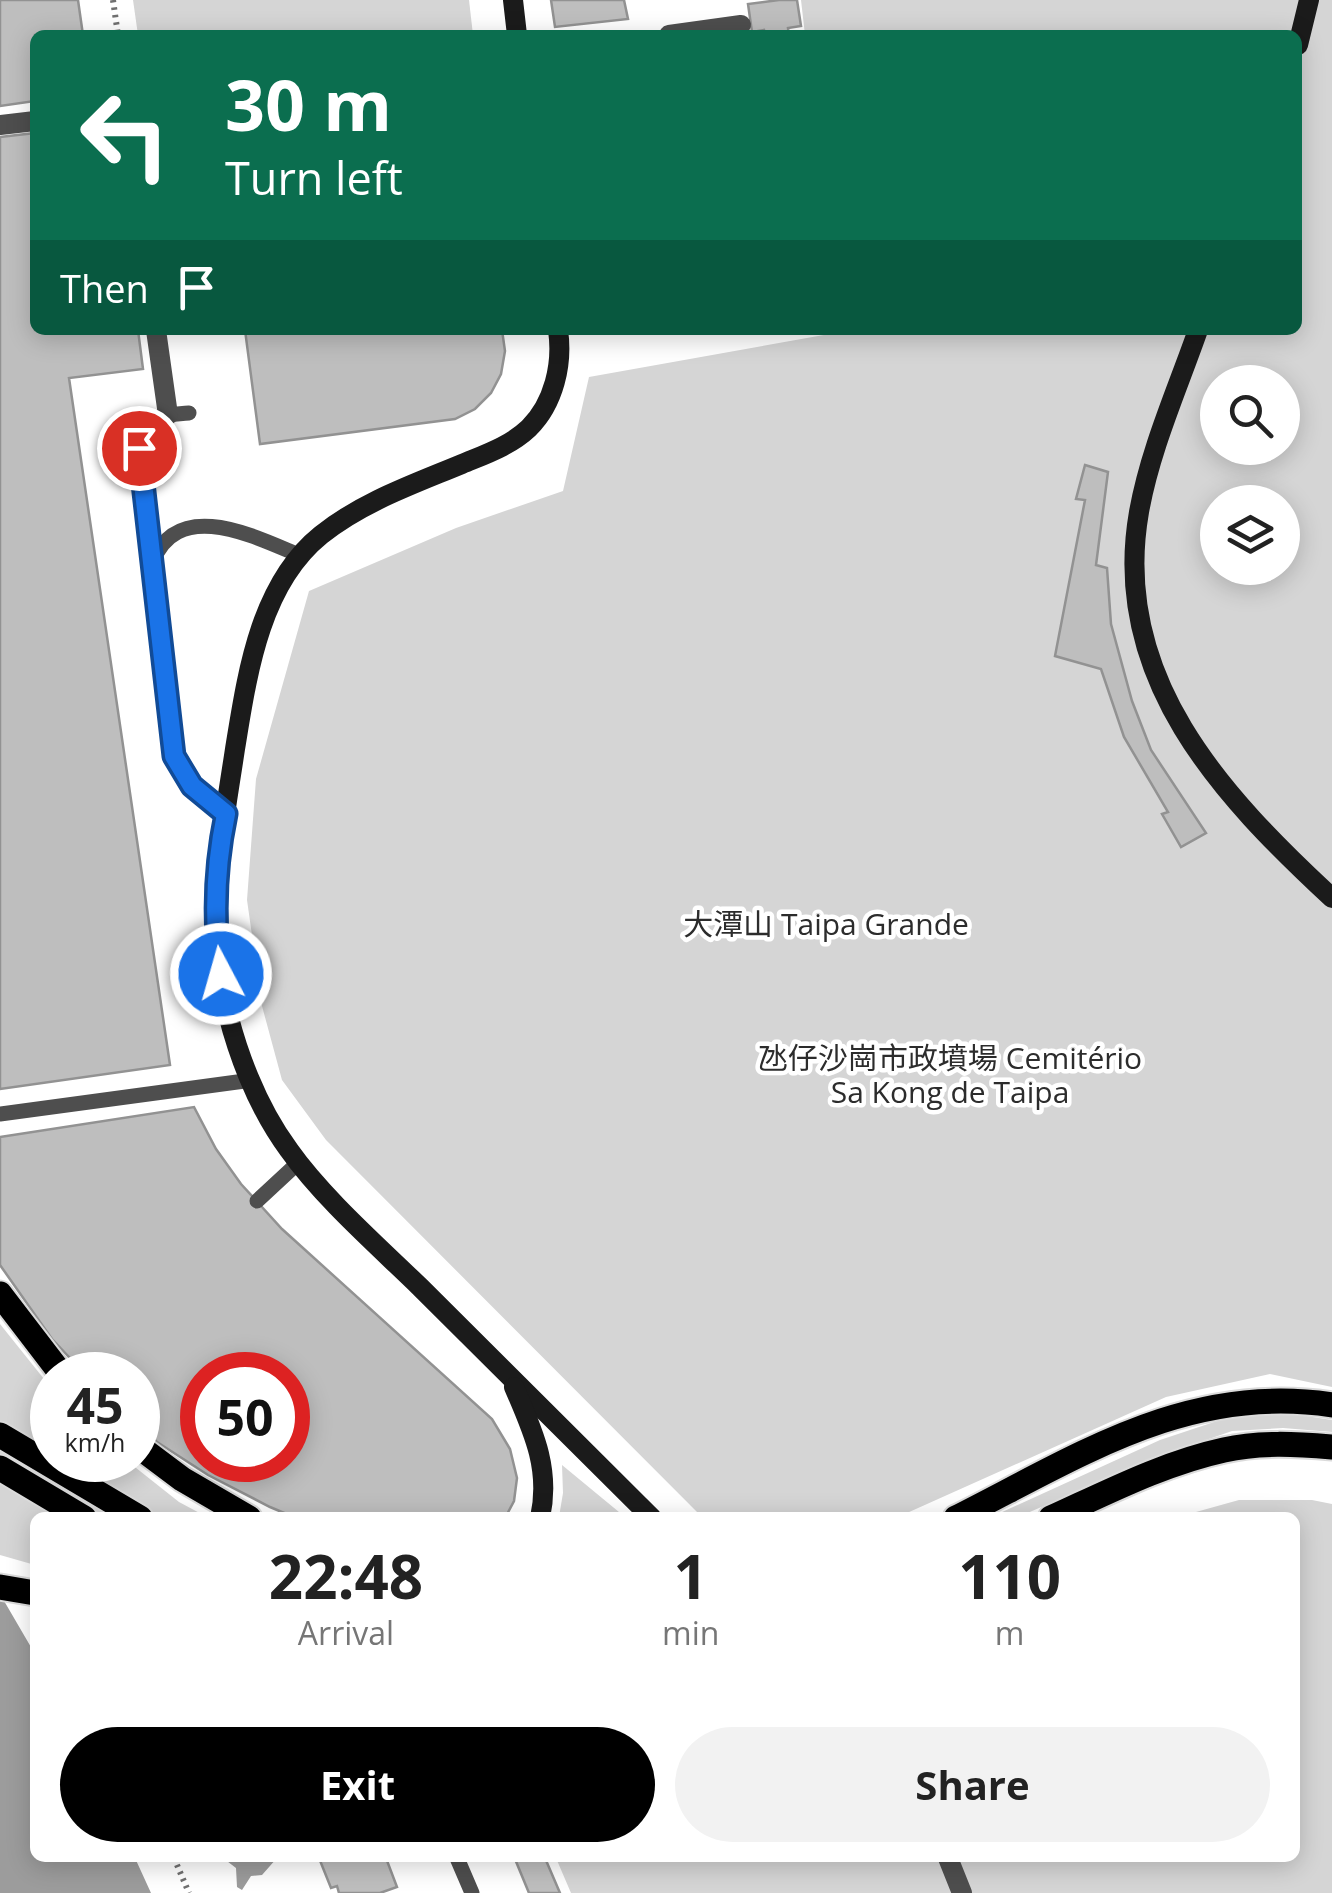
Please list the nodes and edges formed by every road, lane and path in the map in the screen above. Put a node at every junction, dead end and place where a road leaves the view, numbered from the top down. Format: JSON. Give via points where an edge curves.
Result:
{"nodes":[{"id":1,"x":114,"y":0,"type":"edge"},
{"id":2,"x":513,"y":0,"type":"edge"},
{"id":3,"x":1310,"y":0,"type":"edge"},
{"id":4,"x":741,"y":25,"type":"dead end"},
{"id":5,"x":117,"y":30,"type":"edge"},
{"id":6,"x":516,"y":30,"type":"edge"},
{"id":7,"x":705,"y":30,"type":"edge"},
{"id":8,"x":1302,"y":30,"type":"edge"},
{"id":9,"x":30,"y":122,"type":"edge"},
{"id":10,"x":0,"y":126,"type":"edge"},
{"id":11,"x":157,"y":335,"type":"edge"},
{"id":12,"x":558,"y":335,"type":"edge"},
{"id":13,"x":1196,"y":335,"type":"edge"},
{"id":14,"x":178,"y":414,"type":"joint"},
{"id":15,"x":299,"y":555,"type":"junction"},
{"id":16,"x":152,"y":561,"type":"junction"},
{"id":17,"x":226,"y":814,"type":"junction"},
{"id":18,"x":1332,"y":898,"type":"edge"},
{"id":19,"x":252,"y":1080,"type":"junction"},
{"id":20,"x":0,"y":1114,"type":"edge"},
{"id":21,"x":298,"y":1162,"type":"junction"},
{"id":22,"x":257,"y":1202,"type":"dead end"},
{"id":23,"x":0,"y":1294,"type":"edge"},
{"id":24,"x":44,"y":1352,"type":"edge"},
{"id":25,"x":509,"y":1376,"type":"junction"},
{"id":26,"x":1332,"y":1405,"type":"edge"},
{"id":27,"x":0,"y":1435,"type":"edge"},
{"id":28,"x":1332,"y":1447,"type":"edge"},
{"id":29,"x":160,"y":1462,"type":"edge"},
{"id":30,"x":0,"y":1468,"type":"edge"},
{"id":31,"x":74,"y":1512,"type":"edge"},
{"id":32,"x":130,"y":1512,"type":"edge"},
{"id":33,"x":239,"y":1512,"type":"edge"},
{"id":34,"x":541,"y":1512,"type":"edge"},
{"id":35,"x":646,"y":1512,"type":"edge"},
{"id":36,"x":968,"y":1512,"type":"edge"},
{"id":37,"x":1063,"y":1512,"type":"edge"},
{"id":38,"x":0,"y":1587,"type":"edge"},
{"id":39,"x":30,"y":1592,"type":"edge"},
{"id":40,"x":176,"y":1862,"type":"edge"},
{"id":41,"x":459,"y":1862,"type":"edge"},
{"id":42,"x":950,"y":1862,"type":"edge"},
{"id":43,"x":189,"y":1893,"type":"edge"},
{"id":44,"x":472,"y":1893,"type":"edge"},
{"id":45,"x":962,"y":1893,"type":"edge"}],
"edges":[{"from":1,"to":5,"type":"path"},
{"from":2,"to":6,"type":"main road"},
{"from":3,"to":8,"type":"main road"},
{"from":4,"to":7,"type":"street"},
{"from":9,"to":10,"type":"street"},
{"from":11,"to":14,"type":"street"},
{"from":12,"to":15,"type":"main road","via":[[558,374],[530,426],[507,445],[361,508]]},
{"from":13,"to":18,"type":"main road","via":[[1138,516],[1137,602],[1145,644],[1158,686],[1200,757]]},
{"from":14,"to":16,"type":"lane","via":[[148,422],[139,448]]},
{"from":15,"to":16,"type":"lane","via":[[202,525],[170,534]]},
{"from":15,"to":17,"type":"main road","via":[[255,652]]},
{"from":16,"to":17,"type":"lane","via":[[174,756],[192,786]]},
{"from":17,"to":19,"type":"main road","via":[[217,859],[218,952],[235,1037]]},
{"from":19,"to":20,"type":"lane"},
{"from":19,"to":21,"type":"main road"},
{"from":21,"to":22,"type":"lane"},
{"from":21,"to":25,"type":"main road"},
{"from":23,"to":24,"type":"main road"},
{"from":25,"to":34,"type":"main road","via":[[542,1455]]},
{"from":25,"to":35,"type":"main road"},
{"from":26,"to":36,"type":"main road","via":[[1272,1399],[1184,1413],[1098,1446]]},
{"from":27,"to":32,"type":"main road"},
{"from":28,"to":37,"type":"main road","via":[[1286,1443],[1224,1450]]},
{"from":29,"to":33,"type":"main road"},
{"from":30,"to":31,"type":"main road"},
{"from":38,"to":39,"type":"main road"},
{"from":40,"to":43,"type":"path"},
{"from":41,"to":44,"type":"lane"},
{"from":42,"to":45,"type":"street"}]}
